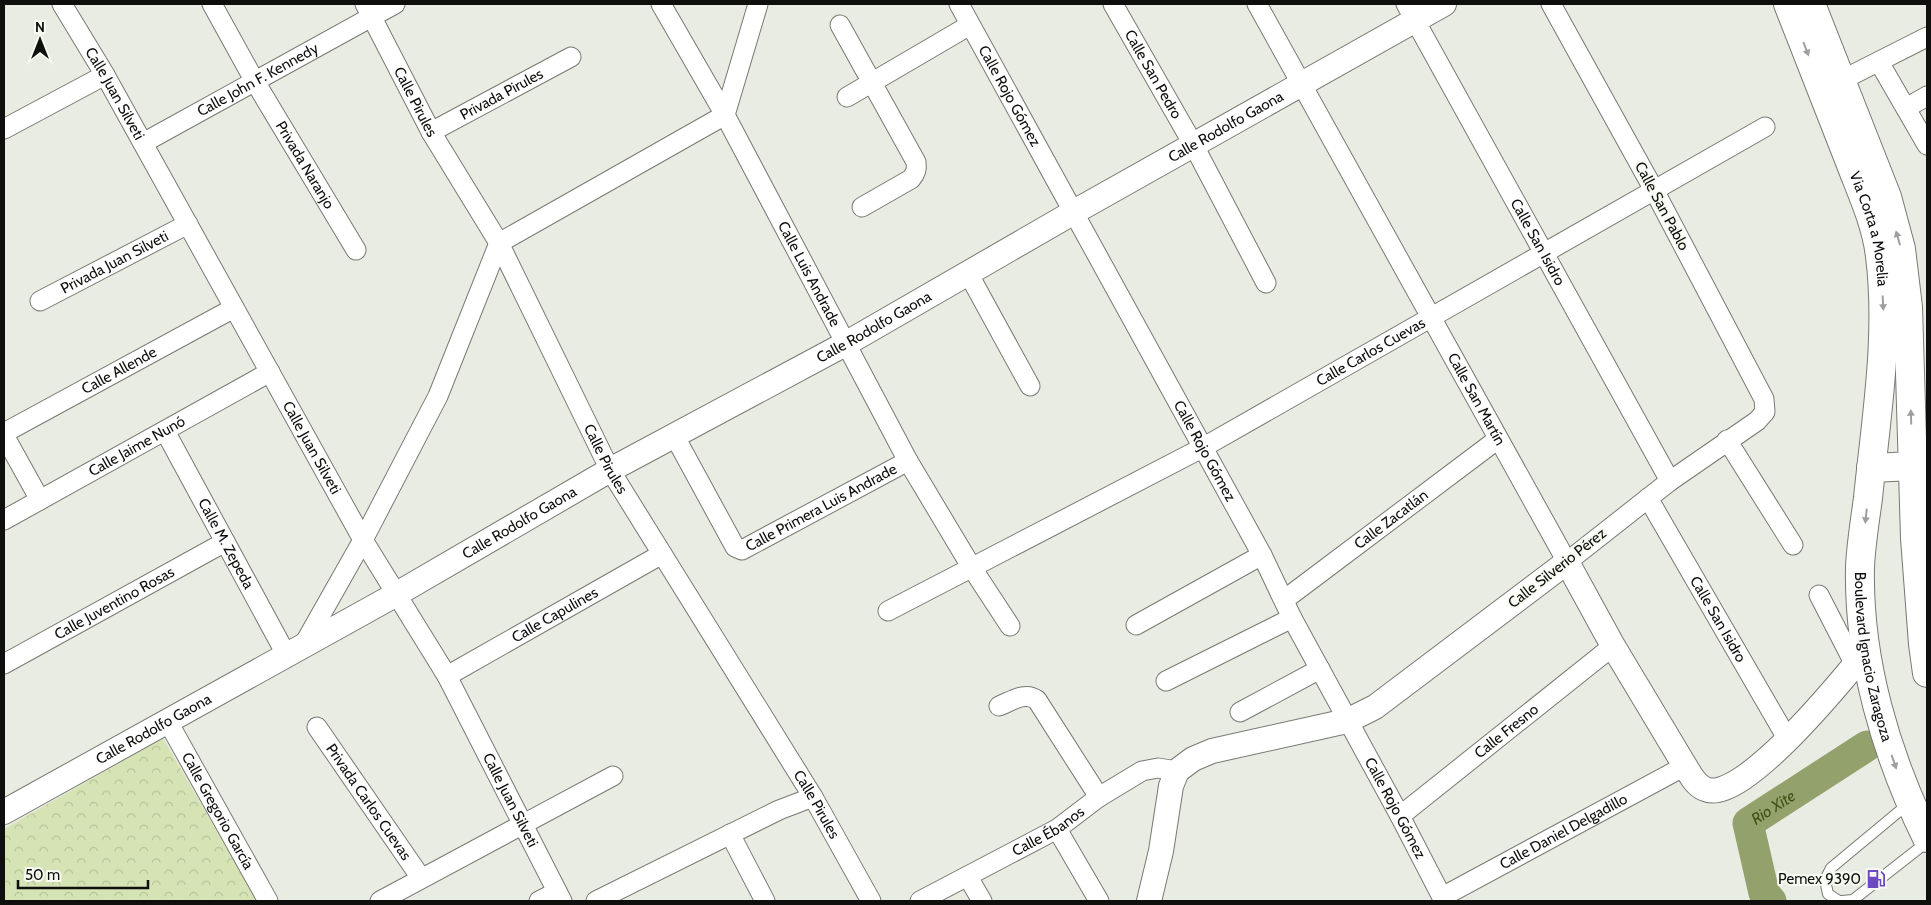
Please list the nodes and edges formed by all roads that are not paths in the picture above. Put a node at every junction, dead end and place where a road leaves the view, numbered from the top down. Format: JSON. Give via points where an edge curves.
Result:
{"nodes":[{"id":1,"x":62,"y":4,"type":"edge"},
{"id":2,"x":212,"y":4,"type":"edge"},
{"id":3,"x":395,"y":4,"type":"edge"},
{"id":4,"x":661,"y":4,"type":"edge"},
{"id":5,"x":758,"y":4,"type":"edge"},
{"id":6,"x":959,"y":4,"type":"edge"},
{"id":7,"x":1113,"y":4,"type":"edge"},
{"id":8,"x":1257,"y":4,"type":"edge"},
{"id":9,"x":1444,"y":4,"type":"edge"},
{"id":10,"x":1551,"y":4,"type":"edge"},
{"id":11,"x":1788,"y":4,"type":"edge"},
{"id":12,"x":1811,"y":4,"type":"edge"},
{"id":13,"x":368,"y":10,"type":"edge"},
{"id":14,"x":1410,"y":12,"type":"edge"},
{"id":15,"x":840,"y":25,"type":"dead end"},
{"id":16,"x":970,"y":25,"type":"junction"},
{"id":17,"x":1927,"y":37,"type":"edge"},
{"id":18,"x":571,"y":57,"type":"dead end"},
{"id":19,"x":1879,"y":62,"type":"junction"},
{"id":20,"x":105,"y":75,"type":"junction"},
{"id":21,"x":254,"y":80,"type":"junction"},
{"id":22,"x":1840,"y":81,"type":"junction"},
{"id":23,"x":872,"y":82,"type":"junction"},
{"id":24,"x":1302,"y":84,"type":"junction"},
{"id":25,"x":1927,"y":96,"type":"edge"},
{"id":26,"x":847,"y":97,"type":"dead end"},
{"id":27,"x":1906,"y":108,"type":"junction"},
{"id":28,"x":725,"y":114,"type":"junction"},
{"id":29,"x":1765,"y":127,"type":"dead end"},
{"id":30,"x":4,"y":129,"type":"edge"},
{"id":31,"x":431,"y":132,"type":"junction"},
{"id":32,"x":143,"y":143,"type":"junction"},
{"id":33,"x":1194,"y":144,"type":"junction"},
{"id":34,"x":1927,"y":145,"type":"edge"},
{"id":35,"x":1654,"y":190,"type":"junction"},
{"id":36,"x":862,"y":207,"type":"dead end"},
{"id":37,"x":1074,"y":212,"type":"junction"},
{"id":38,"x":188,"y":224,"type":"junction"},
{"id":39,"x":499,"y":243,"type":"junction"},
{"id":40,"x":356,"y":250,"type":"dead end"},
{"id":41,"x":1545,"y":252,"type":"junction"},
{"id":42,"x":968,"y":273,"type":"junction"},
{"id":43,"x":1266,"y":283,"type":"dead end"},
{"id":44,"x":40,"y":301,"type":"dead end"},
{"id":45,"x":234,"y":308,"type":"junction"},
{"id":46,"x":1430,"y":318,"type":"junction"},
{"id":47,"x":847,"y":343,"type":"junction"},
{"id":48,"x":270,"y":372,"type":"junction"},
{"id":49,"x":1030,"y":386,"type":"dead end"},
{"id":50,"x":1766,"y":412,"type":"joint"},
{"id":51,"x":165,"y":431,"type":"junction"},
{"id":52,"x":4,"y":434,"type":"edge"},
{"id":53,"x":674,"y":435,"type":"junction"},
{"id":54,"x":1498,"y":439,"type":"junction"},
{"id":55,"x":1728,"y":440,"type":"junction"},
{"id":56,"x":1202,"y":448,"type":"junction"},
{"id":57,"x":908,"y":462,"type":"junction"},
{"id":58,"x":1913,"y":466,"type":"junction"},
{"id":59,"x":1871,"y":468,"type":"junction"},
{"id":60,"x":610,"y":470,"type":"junction"},
{"id":61,"x":1670,"y":481,"type":"junction"},
{"id":62,"x":1648,"y":498,"type":"junction"},
{"id":63,"x":40,"y":500,"type":"junction"},
{"id":64,"x":4,"y":520,"type":"edge"},
{"id":65,"x":1921,"y":537,"type":"edge"},
{"id":66,"x":363,"y":540,"type":"junction"},
{"id":67,"x":225,"y":542,"type":"junction"},
{"id":68,"x":1792,"y":545,"type":"dead end"},
{"id":69,"x":662,"y":554,"type":"junction"},
{"id":70,"x":1262,"y":555,"type":"junction"},
{"id":71,"x":1567,"y":562,"type":"junction"},
{"id":72,"x":972,"y":568,"type":"junction"},
{"id":73,"x":1922,"y":572,"type":"edge"},
{"id":74,"x":395,"y":595,"type":"junction"},
{"id":75,"x":1819,"y":595,"type":"dead end"},
{"id":76,"x":1284,"y":600,"type":"junction"},
{"id":77,"x":888,"y":612,"type":"dead end"},
{"id":78,"x":1292,"y":618,"type":"junction"},
{"id":79,"x":1136,"y":625,"type":"dead end"},
{"id":80,"x":1010,"y":626,"type":"dead end"},
{"id":81,"x":1613,"y":646,"type":"junction"},
{"id":82,"x":295,"y":651,"type":"junction"},
{"id":83,"x":1861,"y":658,"type":"junction"},
{"id":84,"x":4,"y":664,"type":"edge"},
{"id":85,"x":1320,"y":669,"type":"junction"},
{"id":86,"x":1927,"y":673,"type":"edge"},
{"id":87,"x":446,"y":676,"type":"junction"},
{"id":88,"x":1166,"y":681,"type":"dead end"},
{"id":89,"x":999,"y":706,"type":"dead end"},
{"id":90,"x":1240,"y":712,"type":"dead end"},
{"id":91,"x":167,"y":720,"type":"junction"},
{"id":92,"x":1347,"y":721,"type":"junction"},
{"id":93,"x":317,"y":727,"type":"dead end"},
{"id":94,"x":1788,"y":740,"type":"junction"},
{"id":95,"x":1685,"y":766,"type":"junction"},
{"id":96,"x":1177,"y":771,"type":"junction"},
{"id":97,"x":613,"y":776,"type":"dead end"},
{"id":98,"x":1099,"y":797,"type":"junction"},
{"id":99,"x":813,"y":798,"type":"junction"},
{"id":100,"x":1910,"y":803,"type":"junction"},
{"id":101,"x":4,"y":812,"type":"edge"},
{"id":102,"x":1400,"y":816,"type":"junction"},
{"id":103,"x":523,"y":826,"type":"junction"},
{"id":104,"x":1057,"y":829,"type":"junction"},
{"id":105,"x":730,"y":834,"type":"junction"},
{"id":106,"x":1927,"y":838,"type":"edge"},
{"id":107,"x":1927,"y":842,"type":"edge"},
{"id":108,"x":968,"y":877,"type":"junction"},
{"id":109,"x":421,"y":878,"type":"junction"},
{"id":110,"x":559,"y":897,"type":"edge"},
{"id":111,"x":1443,"y":899,"type":"edge"},
{"id":112,"x":268,"y":901,"type":"edge"},
{"id":113,"x":380,"y":901,"type":"edge"},
{"id":114,"x":539,"y":901,"type":"edge"},
{"id":115,"x":596,"y":901,"type":"edge"},
{"id":116,"x":765,"y":901,"type":"edge"},
{"id":117,"x":870,"y":901,"type":"edge"},
{"id":118,"x":920,"y":901,"type":"edge"},
{"id":119,"x":982,"y":901,"type":"edge"},
{"id":120,"x":1099,"y":901,"type":"edge"},
{"id":121,"x":1149,"y":901,"type":"edge"},
{"id":122,"x":1840,"y":901,"type":"edge"}],
"edges":[{"from":1,"to":20,"type":"street","name":"Calle Juan Silveti"},
{"from":2,"to":21,"type":"street","name":"Privada Naranjo"},
{"from":3,"to":13,"type":"street","name":"Calle John F. Kennedy"},
{"from":4,"to":28,"type":"street","name":"Calle Luis Andrade"},
{"from":5,"to":28,"type":"street"},
{"from":6,"to":16,"type":"street","name":"Calle Rojo Gómez"},
{"from":7,"to":33,"type":"street","name":"Calle San Pedro"},
{"from":8,"to":24,"type":"street","name":"Calle San Martín"},
{"from":9,"to":14,"type":"street","name":"Calle Rodolfo Gaona"},
{"from":10,"to":35,"type":"street","name":"Calle San Pablo"},
{"from":11,"to":59,"type":"main road","name":"Via Corta a Morelia","one_way":true,"via":[[1869,210],[1880,254],[1883,355]]},
{"from":12,"to":22,"type":"main road","name":"Via Corta a Morelia"},
{"from":13,"to":21,"type":"street","name":"Calle John F. Kennedy"},
{"from":13,"to":31,"type":"street","name":"Calle Pirules"},
{"from":14,"to":24,"type":"street","name":"Calle Rodolfo Gaona"},
{"from":14,"to":41,"type":"street","name":"Calle San Isidro"},
{"from":15,"to":23,"type":"street"},
{"from":16,"to":23,"type":"street"},
{"from":16,"to":37,"type":"street","name":"Calle Rojo Gómez"},
{"from":17,"to":19,"type":"street"},
{"from":18,"to":31,"type":"street","name":"Privada Pirules"},
{"from":19,"to":22,"type":"street"},
{"from":19,"to":27,"type":"street"},
{"from":20,"to":30,"type":"street"},
{"from":20,"to":32,"type":"street","name":"Calle Juan Silveti"},
{"from":21,"to":32,"type":"street","name":"Calle John F. Kennedy"},
{"from":21,"to":40,"type":"street","name":"Privada Naranjo"},
{"from":58,"to":22,"type":"main road","name":"Via Corta a Morelia","one_way":true,"via":[[1908,307],[1901,249],[1886,197]]},
{"from":23,"to":26,"type":"street"},
{"from":23,"to":36,"type":"street","via":[[917,168],[911,179]]},
{"from":24,"to":33,"type":"street","name":"Calle Rodolfo Gaona"},
{"from":24,"to":46,"type":"street","name":"Calle San Martín"},
{"from":25,"to":27,"type":"street"},
{"from":27,"to":34,"type":"street"},
{"from":28,"to":39,"type":"street"},
{"from":28,"to":47,"type":"street","name":"Calle Luis Andrade"},
{"from":29,"to":35,"type":"street","name":"Calle Carlos Cuevas"},
{"from":31,"to":39,"type":"street","name":"Calle Pirules"},
{"from":32,"to":38,"type":"street","name":"Calle Juan Silveti"},
{"from":33,"to":37,"type":"street","name":"Calle Rodolfo Gaona"},
{"from":33,"to":43,"type":"street","name":"Calle San Pedro"},
{"from":35,"to":41,"type":"street","name":"Calle Carlos Cuevas"},
{"from":35,"to":50,"type":"street","name":"Calle San Pablo","via":[[1764,400]]},
{"from":37,"to":42,"type":"street","name":"Calle Rodolfo Gaona"},
{"from":37,"to":56,"type":"street","name":"Calle Rojo Gómez"},
{"from":38,"to":44,"type":"street","name":"Privada Juan Silveti"},
{"from":38,"to":45,"type":"street","name":"Calle Juan Silveti"},
{"from":39,"to":60,"type":"street","name":"Calle Pirules"},
{"from":39,"to":66,"type":"street","via":[[438,396]]},
{"from":41,"to":46,"type":"street","name":"Calle Carlos Cuevas"},
{"from":41,"to":61,"type":"street","name":"Calle San Isidro"},
{"from":42,"to":47,"type":"street","name":"Calle Rodolfo Gaona"},
{"from":42,"to":49,"type":"street"},
{"from":45,"to":48,"type":"street","name":"Calle Juan Silveti"},
{"from":45,"to":52,"type":"street","name":"Calle Allende"},
{"from":46,"to":54,"type":"street","name":"Calle San Martín"},
{"from":46,"to":56,"type":"street","name":"Calle Carlos Cuevas"},
{"from":47,"to":53,"type":"street","name":"Calle Rodolfo Gaona"},
{"from":47,"to":57,"type":"street","name":"Calle Luis Andrade"},
{"from":48,"to":51,"type":"street","name":"Calle Jaime Nunó"},
{"from":48,"to":66,"type":"street","name":"Calle Juan Silveti"},
{"from":50,"to":55,"type":"street","name":"Calle Silverio Pérez"},
{"from":51,"to":63,"type":"street","name":"Calle Jaime Nunó"},
{"from":51,"to":67,"type":"street","name":"Calle M. Zepeda"},
{"from":52,"to":63,"type":"street"},
{"from":53,"to":57,"type":"street","name":"Calle Primera Luis Andrade","via":[[735,546],[742,550]]},
{"from":53,"to":60,"type":"street","name":"Calle Rodolfo Gaona"},
{"from":54,"to":71,"type":"street","name":"Calle San Martín"},
{"from":54,"to":76,"type":"street","name":"Calle Zacatlán"},
{"from":55,"to":61,"type":"street","name":"Calle Silverio Pérez"},
{"from":55,"to":68,"type":"street"},
{"from":56,"to":70,"type":"street","name":"Calle Rojo Gómez"},
{"from":56,"to":72,"type":"street","name":"Calle Carlos Cuevas"},
{"from":57,"to":72,"type":"street","name":"Calle Luis Andrade"},
{"from":58,"to":59,"type":"main road"},
{"from":58,"to":65,"type":"main road"},
{"from":59,"to":83,"type":"main road","name":"Boulevard Ignacio Zaragoza","one_way":true,"via":[[1860,565]]},
{"from":60,"to":69,"type":"street","name":"Calle Pirules"},
{"from":60,"to":74,"type":"street","name":"Calle Rodolfo Gaona"},
{"from":61,"to":62,"type":"street","name":"Calle Silverio Pérez"},
{"from":62,"to":71,"type":"street","name":"Calle Silverio Pérez"},
{"from":62,"to":94,"type":"street","name":"Calle San Isidro"},
{"from":63,"to":64,"type":"street","name":"Calle Jaime Nunó"},
{"from":65,"to":73,"type":"main road"},
{"from":66,"to":74,"type":"street","name":"Calle Juan Silveti"},
{"from":66,"to":82,"type":"street"},
{"from":67,"to":82,"type":"street","name":"Calle M. Zepeda"},
{"from":67,"to":84,"type":"street","name":"Calle Juventino Rosas"},
{"from":69,"to":87,"type":"street","name":"Calle Capulines"},
{"from":69,"to":99,"type":"street","name":"Calle Pirules"},
{"from":70,"to":76,"type":"street","name":"Calle Rojo Gómez"},
{"from":70,"to":79,"type":"street"},
{"from":71,"to":81,"type":"street","name":"Calle San Martín"},
{"from":71,"to":92,"type":"street","name":"Calle Silverio Pérez","via":[[1375,707]]},
{"from":72,"to":77,"type":"street"},
{"from":72,"to":80,"type":"street"},
{"from":73,"to":86,"type":"main road","via":[[1923,644]]},
{"from":74,"to":82,"type":"street","name":"Calle Rodolfo Gaona"},
{"from":74,"to":87,"type":"street","name":"Calle Juan Silveti"},
{"from":75,"to":83,"type":"street"},
{"from":76,"to":78,"type":"street","name":"Calle Rojo Gómez"},
{"from":78,"to":85,"type":"street","name":"Calle Rojo Gómez"},
{"from":78,"to":88,"type":"street"},
{"from":81,"to":95,"type":"street","name":"Calle San Martín"},
{"from":81,"to":102,"type":"street","name":"Calle Fresno"},
{"from":82,"to":91,"type":"street","name":"Calle Rodolfo Gaona"},
{"from":83,"to":94,"type":"street"},
{"from":83,"to":100,"type":"main road","name":"Boulevard Ignacio Zaragoza","one_way":true},
{"from":85,"to":90,"type":"street"},
{"from":85,"to":92,"type":"street","name":"Calle Rojo Gómez"},
{"from":87,"to":103,"type":"street","name":"Calle Juan Silveti"},
{"from":89,"to":98,"type":"street","via":[[1024,695],[1037,700]]},
{"from":91,"to":101,"type":"street","name":"Calle Rodolfo Gaona"},
{"from":91,"to":112,"type":"street","name":"Calle Gregorio García"},
{"from":92,"to":96,"type":"street","name":"Calle Silverio Pérez","via":[[1212,751]]},
{"from":92,"to":102,"type":"street","name":"Calle Rojo Gómez"},
{"from":93,"to":109,"type":"street","name":"Privada Carlos Cuevas"},
{"from":94,"to":95,"type":"street","name":"Calle San Martín","via":[[1746,777],[1718,789],[1706,790],[1696,783]]},
{"from":95,"to":111,"type":"street","name":"Calle Daniel Delgadillo"},
{"from":96,"to":98,"type":"street","name":"Calle Ébanos","via":[[1158,768],[1142,771]]},
{"from":96,"to":121,"type":"street","via":[[1171,786],[1162,850]]},
{"from":97,"to":103,"type":"street"},
{"from":98,"to":104,"type":"street","name":"Calle Ébanos"},
{"from":99,"to":105,"type":"street","via":[[779,810]]},
{"from":99,"to":117,"type":"street","name":"Calle Pirules"},
{"from":100,"to":106,"type":"main road","name":"Boulevard Ignacio Zaragoza"},
{"from":100,"to":122,"type":"lane","via":[[1830,868],[1825,880],[1828,894]]},
{"from":102,"to":111,"type":"street","name":"Calle Rojo Gómez"},
{"from":103,"to":109,"type":"street"},
{"from":103,"to":110,"type":"street","name":"Calle Juan Silveti"},
{"from":104,"to":108,"type":"street","name":"Calle Ébanos"},
{"from":104,"to":120,"type":"street"},
{"from":105,"to":115,"type":"street"},
{"from":105,"to":116,"type":"street"},
{"from":107,"to":122,"type":"lane","via":[[1853,900]]},
{"from":108,"to":118,"type":"street","name":"Calle Ébanos"},
{"from":108,"to":119,"type":"street"},
{"from":109,"to":113,"type":"street"},
{"from":110,"to":114,"type":"street"}]}
